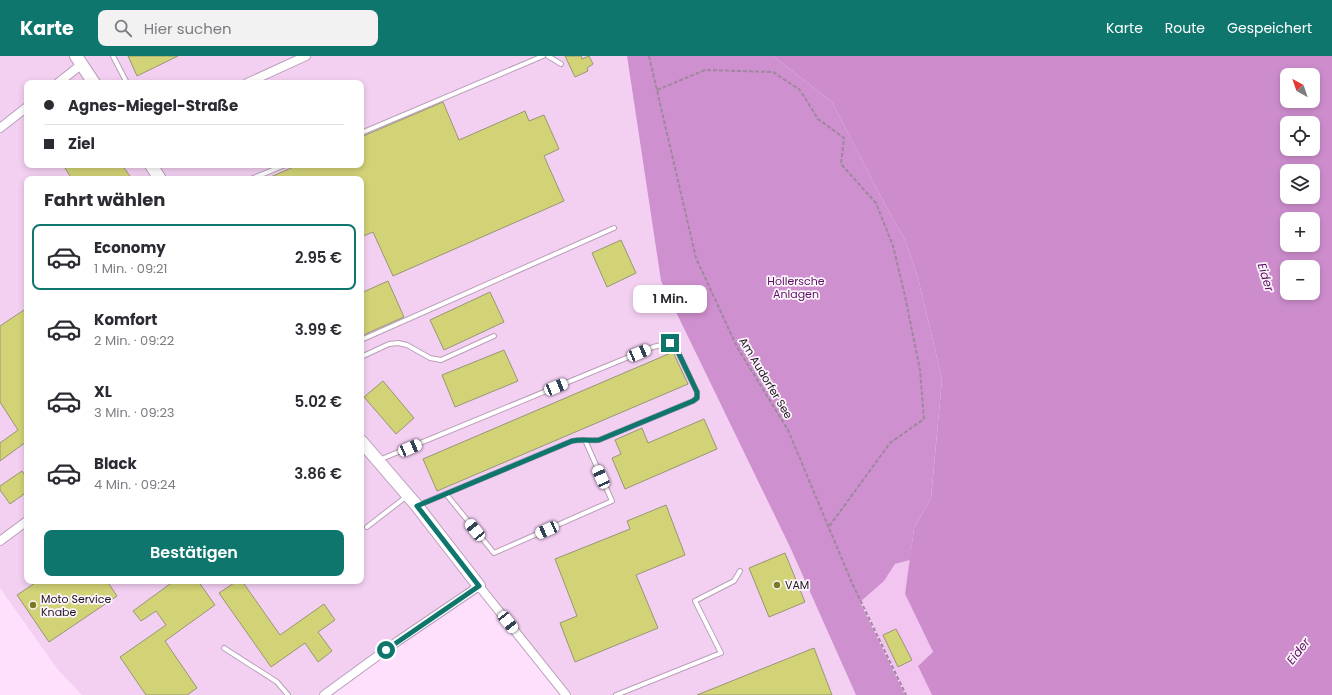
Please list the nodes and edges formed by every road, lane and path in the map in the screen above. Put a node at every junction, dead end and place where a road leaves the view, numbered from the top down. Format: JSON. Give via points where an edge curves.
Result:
{"nodes":[{"id":1,"x":113,"y":56,"type":"edge"},
{"id":2,"x":306,"y":56,"type":"edge"},
{"id":3,"x":544,"y":56,"type":"edge"},
{"id":4,"x":548,"y":56,"type":"edge"},
{"id":5,"x":649,"y":56,"type":"edge"},
{"id":6,"x":79,"y":60,"type":"edge"},
{"id":7,"x":561,"y":64,"type":"dead end"},
{"id":8,"x":61,"y":80,"type":"edge"},
{"id":9,"x":92,"y":80,"type":"edge"},
{"id":10,"x":125,"y":80,"type":"edge"},
{"id":11,"x":254,"y":80,"type":"edge"},
{"id":12,"x":657,"y":90,"type":"junction"},
{"id":13,"x":24,"y":109,"type":"edge"},
{"id":14,"x":0,"y":128,"type":"edge"},
{"id":15,"x":364,"y":132,"type":"edge"},
{"id":16,"x":278,"y":168,"type":"edge"},
{"id":17,"x":259,"y":176,"type":"edge"},
{"id":18,"x":614,"y":228,"type":"dead end"},
{"id":19,"x":494,"y":336,"type":"dead end"},
{"id":20,"x":364,"y":339,"type":"edge"},
{"id":21,"x":364,"y":356,"type":"edge"},
{"id":22,"x":585,"y":440,"type":"junction"},
{"id":23,"x":364,"y":445,"type":"edge"},
{"id":24,"x":378,"y":461,"type":"junction"},
{"id":25,"x":446,"y":494,"type":"junction"},
{"id":26,"x":407,"y":496,"type":"junction"},
{"id":27,"x":417,"y":506,"type":"junction"},
{"id":28,"x":24,"y":523,"type":"edge"},
{"id":29,"x":367,"y":527,"type":"dead end"},
{"id":30,"x":828,"y":528,"type":"junction"},
{"id":31,"x":0,"y":541,"type":"edge"},
{"id":32,"x":740,"y":571,"type":"dead end"},
{"id":33,"x":479,"y":586,"type":"junction"},
{"id":34,"x":224,"y":648,"type":"dead end"},
{"id":35,"x":288,"y":695,"type":"edge"},
{"id":36,"x":324,"y":695,"type":"edge"},
{"id":37,"x":566,"y":695,"type":"edge"},
{"id":38,"x":616,"y":695,"type":"edge"},
{"id":39,"x":906,"y":695,"type":"edge"}],
"edges":[{"from":1,"to":10,"type":"lane"},
{"from":2,"to":11,"type":"street"},
{"from":3,"to":15,"type":"lane"},
{"from":4,"to":7,"type":"lane"},
{"from":5,"to":12,"type":"path","name":"Am Audorfer See"},
{"from":6,"to":8,"type":"street"},
{"from":6,"to":9,"type":"street"},
{"from":12,"to":30,"type":"path","name":"Am Audorfer See","via":[[696,258],[737,348],[788,430]]},
{"from":12,"to":30,"type":"path","via":[[705,70],[774,72],[800,90],[818,119],[844,138],[841,164],[876,203],[893,246],[920,370],[924,419],[890,443]]},
{"from":13,"to":14,"type":"street"},
{"from":16,"to":17,"type":"lane"},
{"from":18,"to":20,"type":"lane"},
{"from":19,"to":21,"type":"lane","via":[[441,360],[430,358],[398,343],[389,344]]},
{"from":22,"to":24,"type":"lane","via":[[599,440],[697,398],[697,392],[674,346],[670,343],[653,347]]},
{"from":22,"to":25,"type":"lane","via":[[572,441]]},
{"from":22,"to":25,"type":"lane","via":[[612,501],[494,553]]},
{"from":23,"to":24,"type":"street"},
{"from":24,"to":26,"type":"street"},
{"from":25,"to":27,"type":"lane"},
{"from":26,"to":27,"type":"street"},
{"from":26,"to":29,"type":"lane"},
{"from":27,"to":33,"type":"street"},
{"from":28,"to":31,"type":"street"},
{"from":30,"to":39,"type":"path","name":"Am Audorfer See"},
{"from":32,"to":38,"type":"lane","via":[[734,581],[695,601],[721,653]]},
{"from":33,"to":36,"type":"street"},
{"from":33,"to":37,"type":"street"},
{"from":34,"to":35,"type":"lane","via":[[278,682]]}]}
